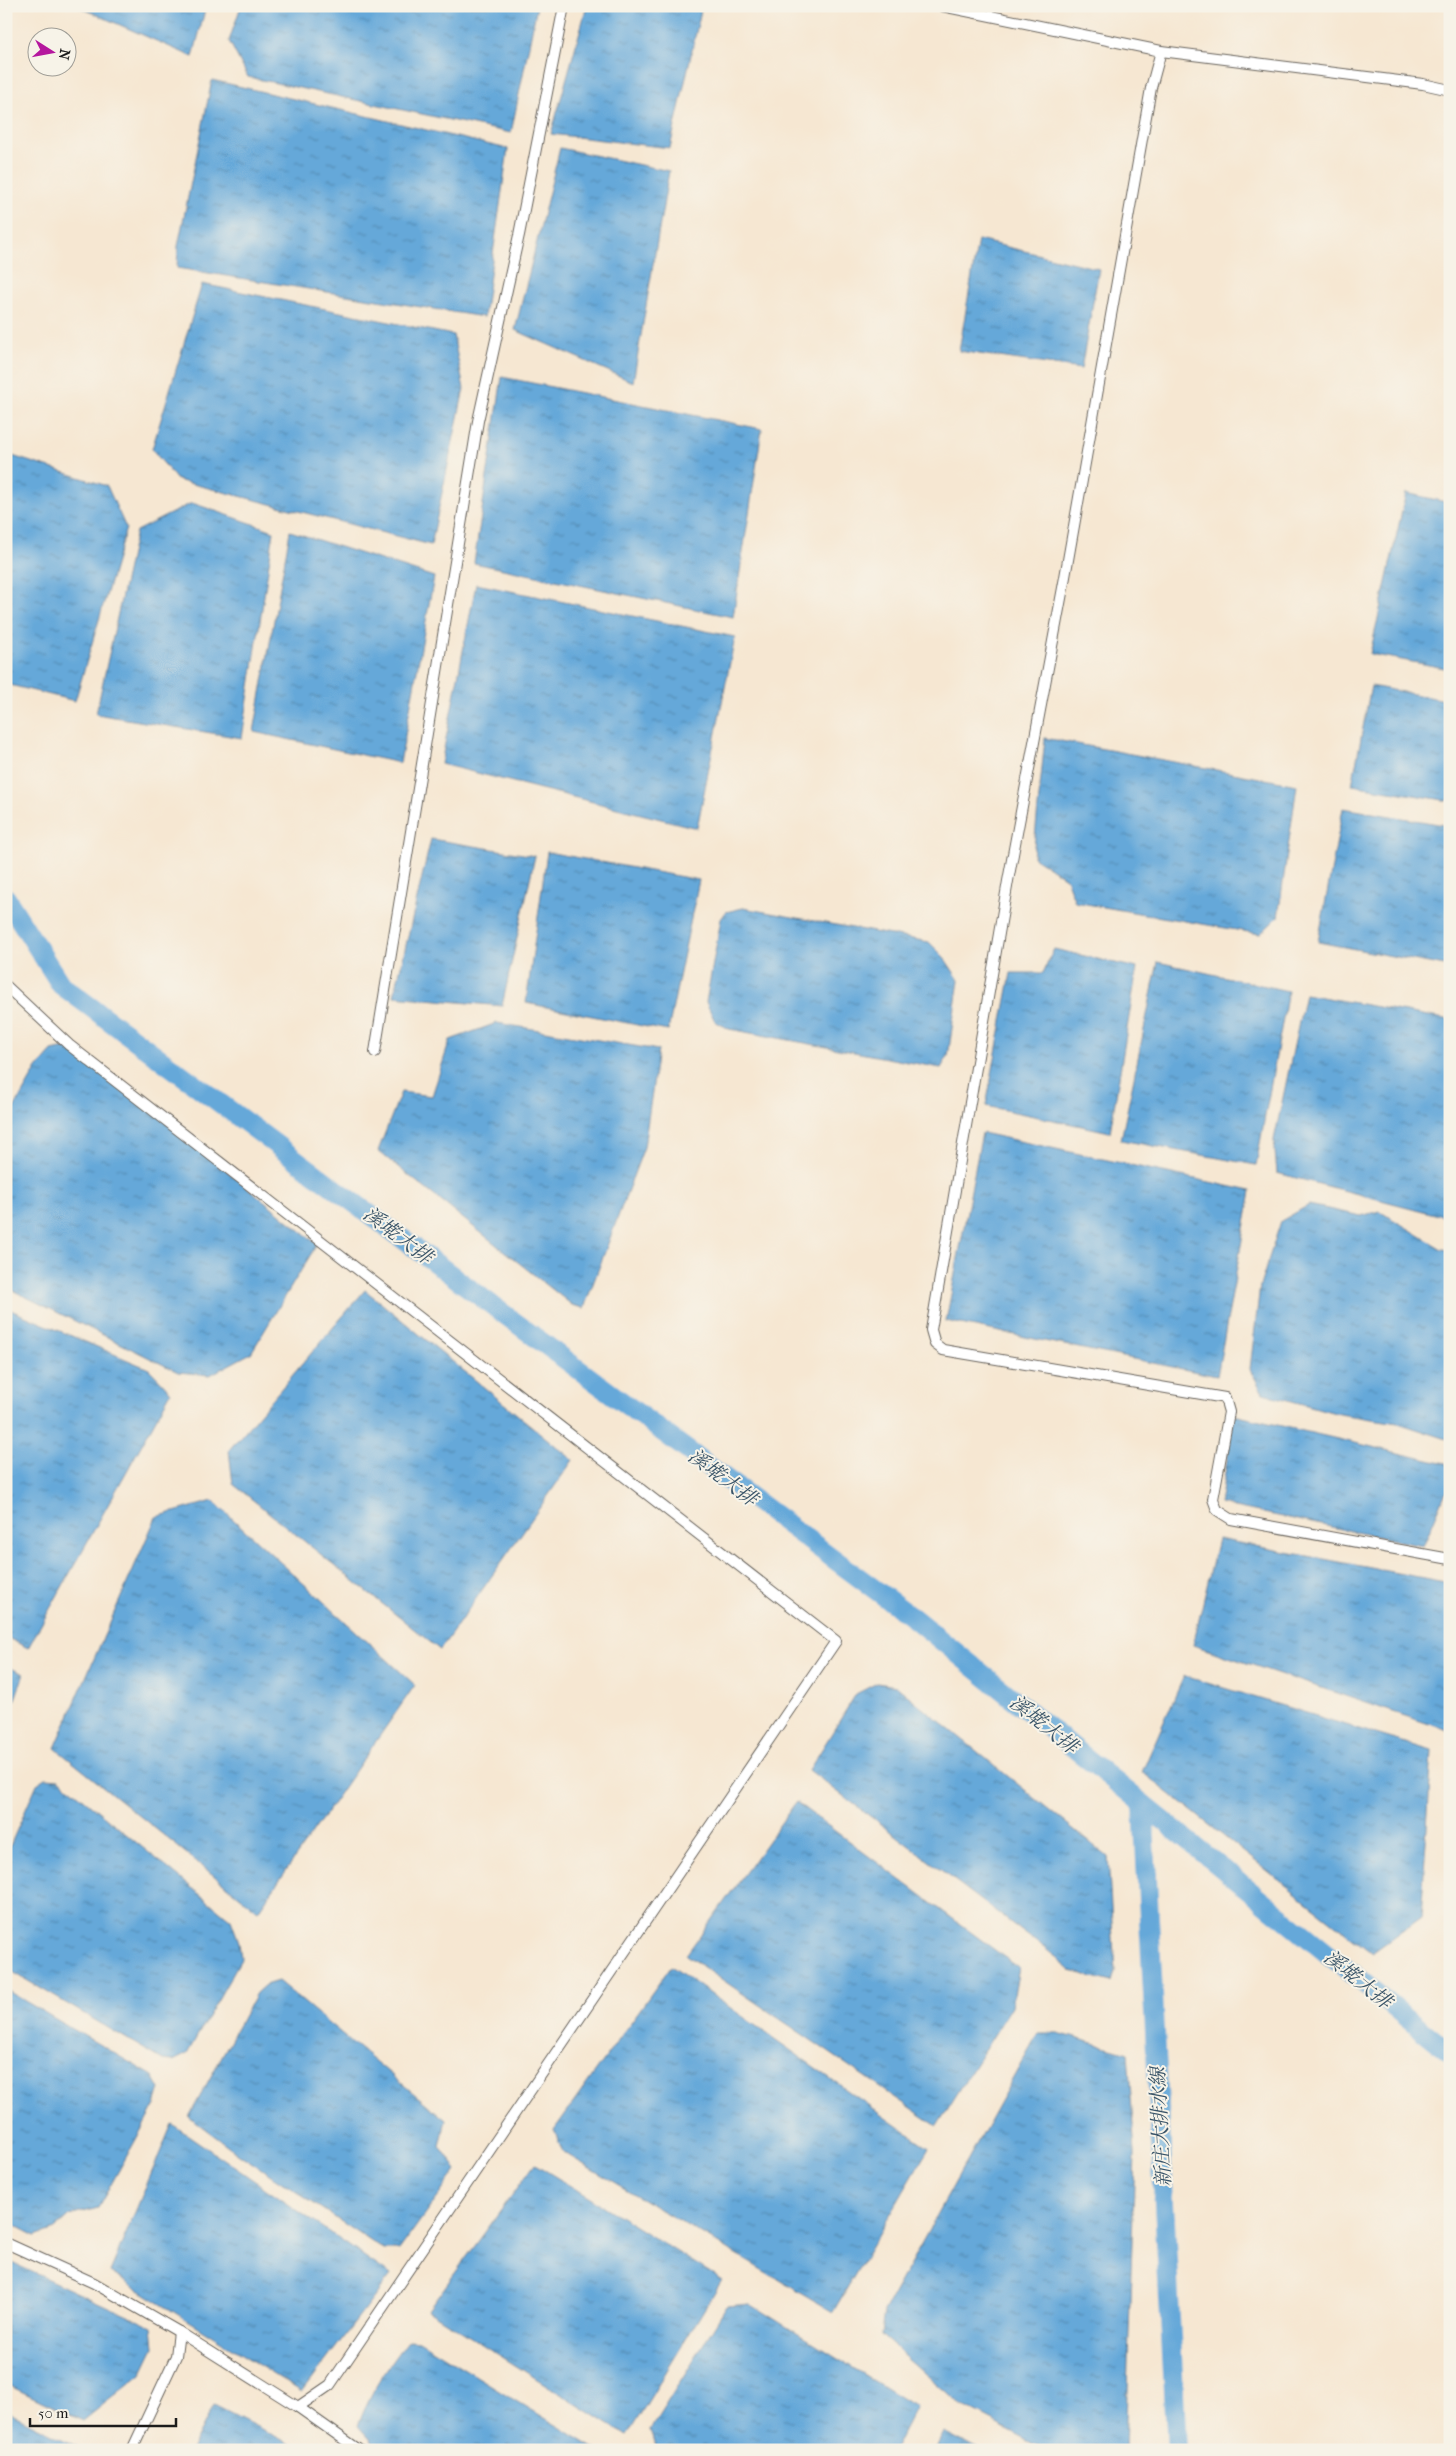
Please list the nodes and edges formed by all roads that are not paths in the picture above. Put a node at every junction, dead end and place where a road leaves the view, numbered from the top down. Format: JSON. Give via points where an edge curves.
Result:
{"nodes":[{"id":1,"x":564,"y":6,"type":"edge"},
{"id":2,"x":942,"y":6,"type":"edge"},
{"id":3,"x":1161,"y":51,"type":"junction"},
{"id":4,"x":1450,"y":90,"type":"edge"},
{"id":5,"x":6,"y":986,"type":"edge"},
{"id":6,"x":374,"y":1052,"type":"dead end"},
{"id":7,"x":1450,"y":1559,"type":"edge"},
{"id":8,"x":6,"y":2243,"type":"edge"},
{"id":9,"x":179,"y":2332,"type":"junction"},
{"id":10,"x":298,"y":2406,"type":"junction"},
{"id":11,"x":132,"y":2450,"type":"edge"},
{"id":12,"x":359,"y":2450,"type":"edge"}],
"edges":[{"from":1,"to":6,"type":"lane","via":[[478,421]]},
{"from":2,"to":3,"type":"lane"},
{"from":3,"to":4,"type":"lane"},
{"from":3,"to":7,"type":"lane","via":[[1151,88],[1006,890],[931,1330],[935,1344],[943,1350],[1225,1398],[1229,1412],[1213,1499],[1217,1510],[1231,1519]]},
{"from":5,"to":10,"type":"lane","via":[[68,1045],[836,1641],[330,2385]]},
{"from":8,"to":9,"type":"lane","via":[[94,2283]]},
{"from":9,"to":10,"type":"lane"},
{"from":9,"to":11,"type":"lane","via":[[176,2356]]},
{"from":10,"to":12,"type":"lane"}]}
